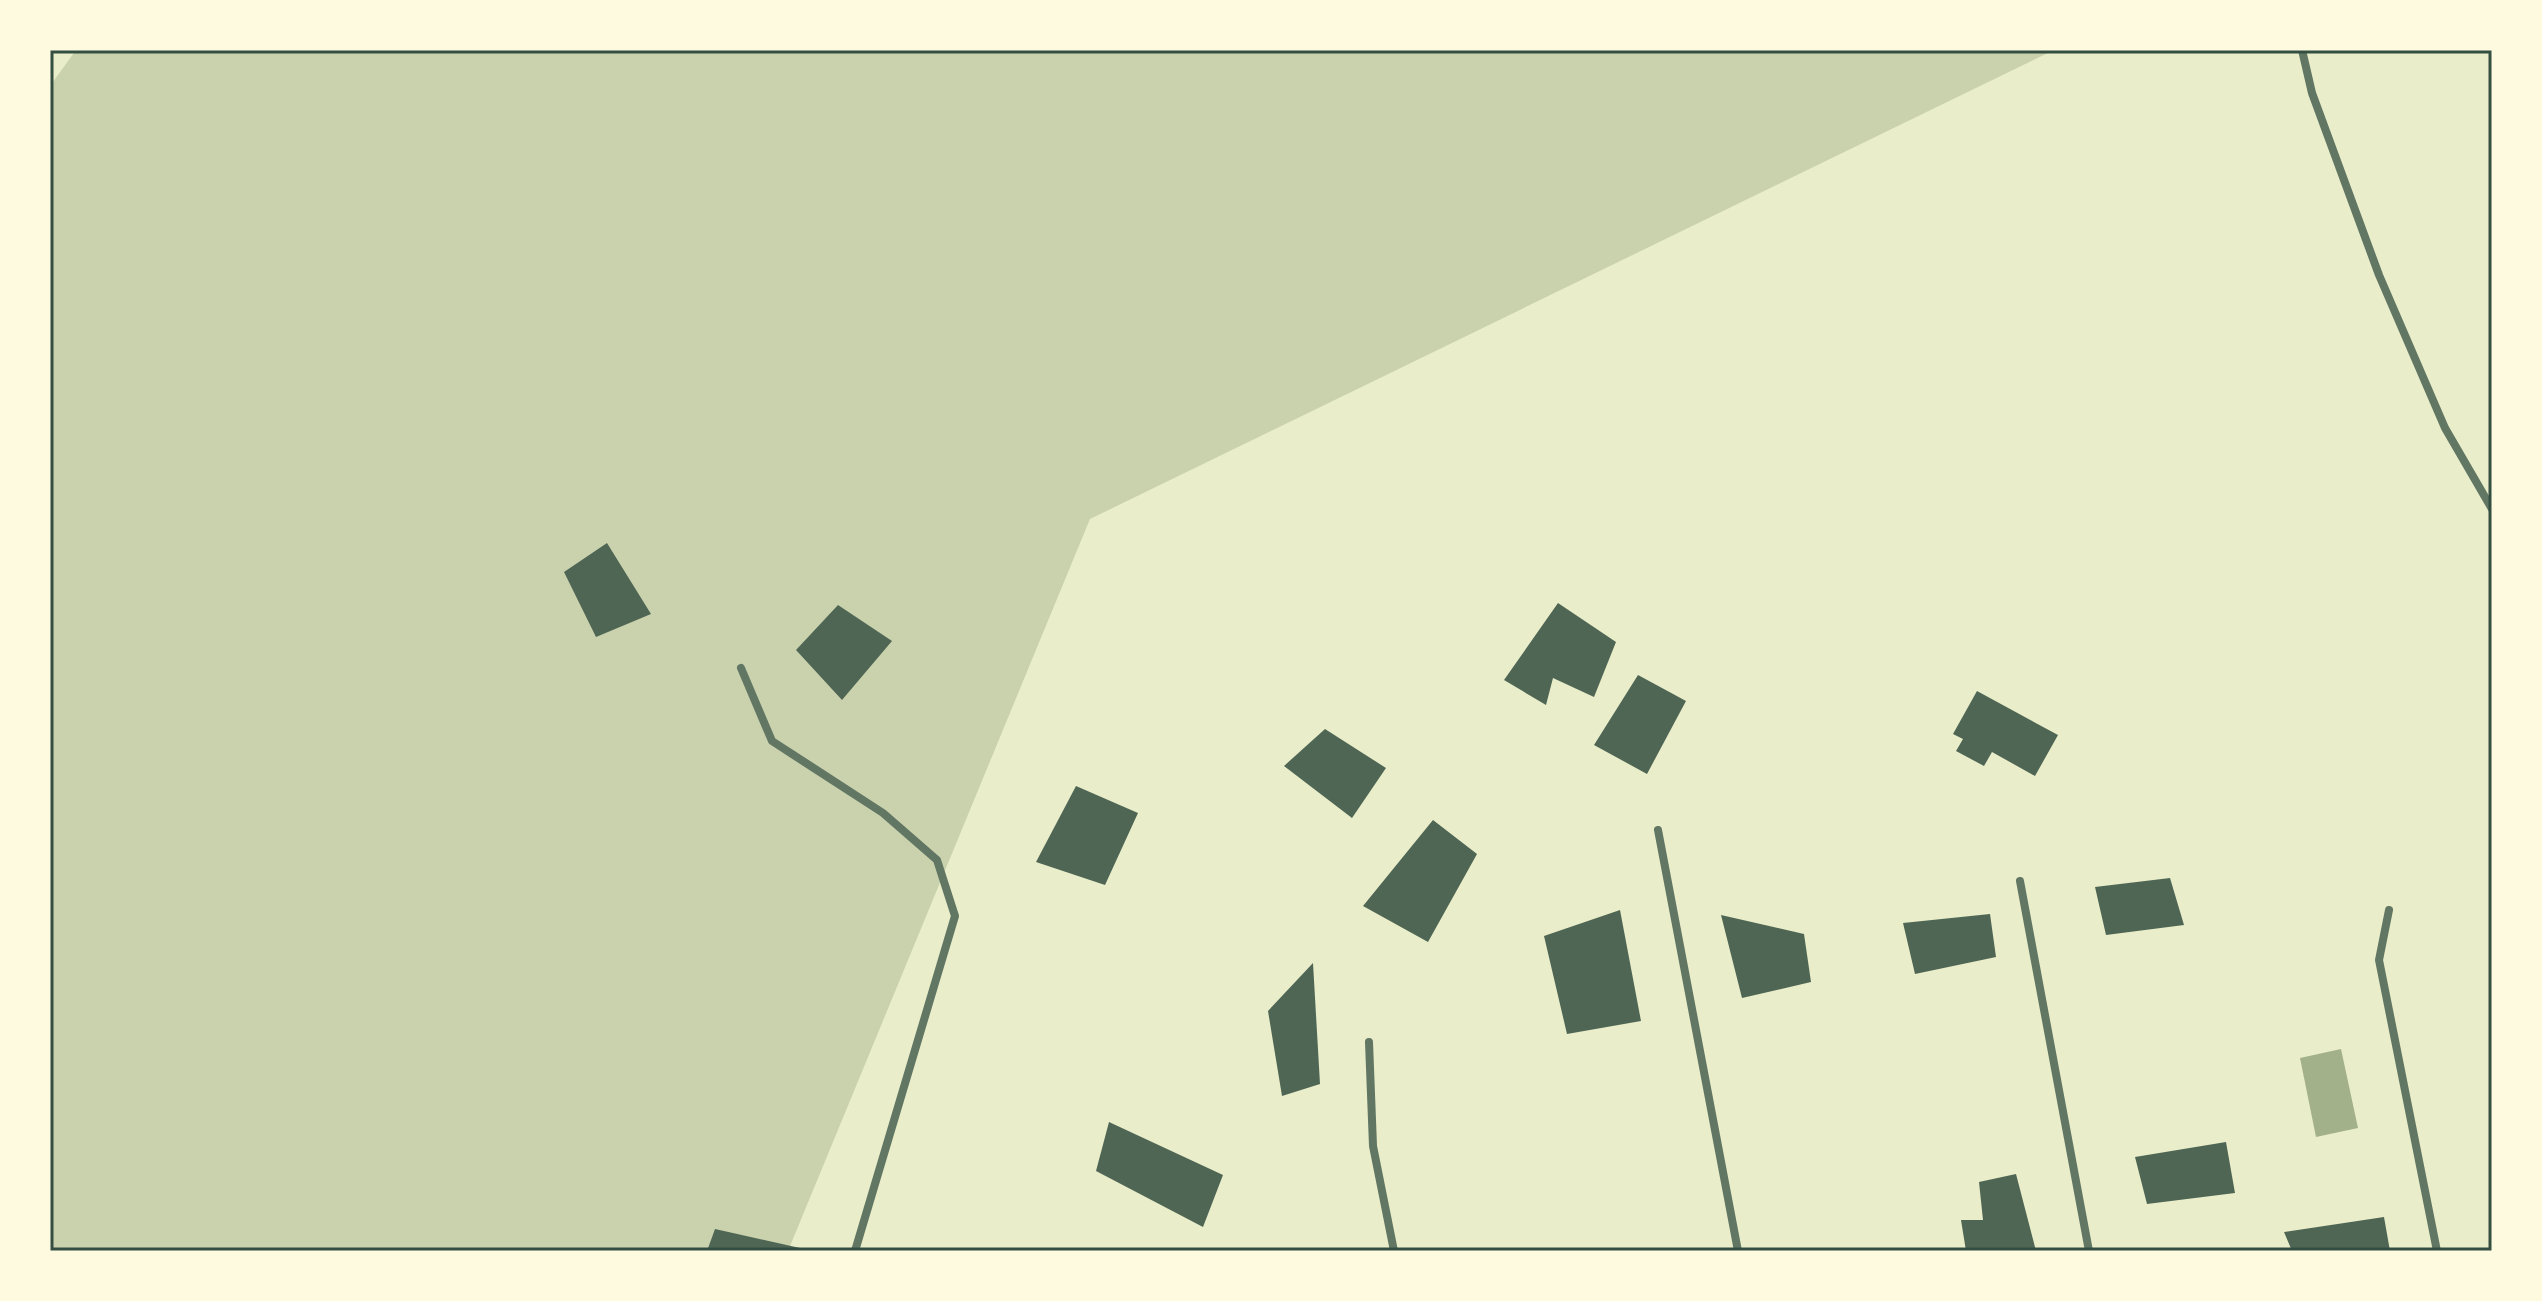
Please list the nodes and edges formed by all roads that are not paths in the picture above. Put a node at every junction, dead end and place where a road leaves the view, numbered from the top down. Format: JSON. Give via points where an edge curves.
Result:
{"nodes":[{"id":1,"x":2302,"y":50,"type":"edge"},
{"id":2,"x":2492,"y":509,"type":"edge"},
{"id":3,"x":741,"y":668,"type":"dead end"},
{"id":4,"x":1658,"y":830,"type":"dead end"},
{"id":5,"x":2020,"y":881,"type":"dead end"},
{"id":6,"x":2389,"y":910,"type":"dead end"},
{"id":7,"x":1369,"y":1042,"type":"dead end"},
{"id":8,"x":855,"y":1251,"type":"edge"},
{"id":9,"x":1394,"y":1251,"type":"edge"},
{"id":10,"x":1738,"y":1251,"type":"edge"},
{"id":11,"x":2089,"y":1251,"type":"edge"},
{"id":12,"x":2437,"y":1251,"type":"edge"}],
"edges":[{"from":1,"to":2,"type":"street","via":[[2312,93],[2379,275],[2445,428]]},
{"from":3,"to":8,"type":"street","via":[[772,741],[883,813],[937,860],[955,916]]},
{"from":4,"to":10,"type":"street"},
{"from":5,"to":11,"type":"street"},
{"from":6,"to":12,"type":"street","via":[[2379,960]]},
{"from":7,"to":9,"type":"street","via":[[1373,1146]]}]}
